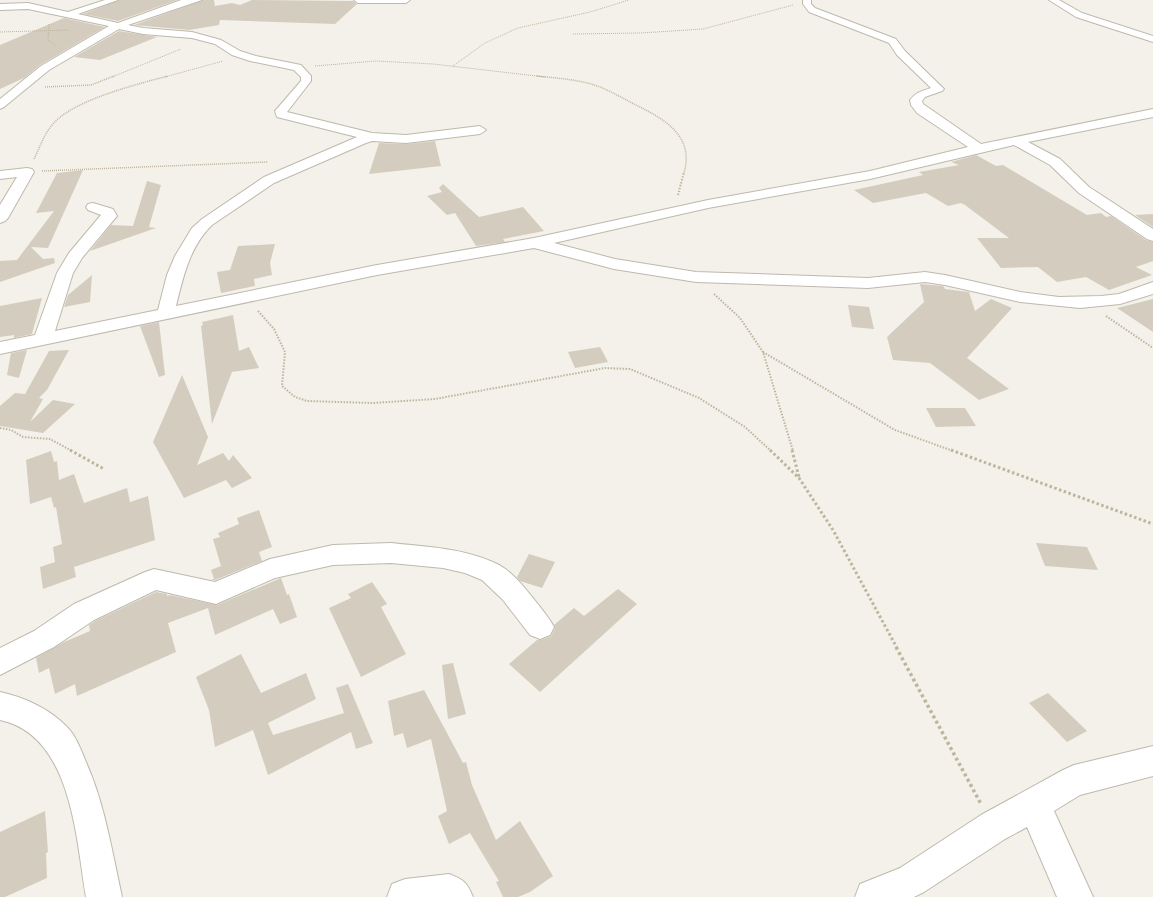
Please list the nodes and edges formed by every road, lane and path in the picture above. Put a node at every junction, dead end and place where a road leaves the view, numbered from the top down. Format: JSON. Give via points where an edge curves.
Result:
{"nodes":[{"id":1,"x":114,"y":0,"type":"edge"},
{"id":2,"x":198,"y":0,"type":"edge"},
{"id":3,"x":358,"y":0,"type":"edge"},
{"id":4,"x":406,"y":0,"type":"edge"},
{"id":5,"x":629,"y":0,"type":"edge"},
{"id":6,"x":807,"y":0,"type":"edge"},
{"id":7,"x":1053,"y":0,"type":"edge"},
{"id":8,"x":17,"y":3,"type":"edge"},
{"id":9,"x":0,"y":7,"type":"edge"},
{"id":10,"x":66,"y":15,"type":"junction"},
{"id":11,"x":117,"y":26,"type":"junction"},
{"id":12,"x":48,"y":31,"type":"junction"},
{"id":13,"x":0,"y":32,"type":"edge"},
{"id":14,"x":573,"y":34,"type":"dead end"},
{"id":15,"x":208,"y":39,"type":"junction"},
{"id":16,"x":1153,"y":40,"type":"edge"},
{"id":17,"x":66,"y":54,"type":"junction"},
{"id":18,"x":244,"y":56,"type":"junction"},
{"id":19,"x":453,"y":66,"type":"junction"},
{"id":20,"x":297,"y":67,"type":"junction"},
{"id":21,"x":20,"y":88,"type":"junction"},
{"id":22,"x":0,"y":105,"type":"edge"},
{"id":23,"x":1153,"y":112,"type":"edge"},
{"id":24,"x":480,"y":130,"type":"dead end"},
{"id":25,"x":372,"y":137,"type":"junction"},
{"id":26,"x":1017,"y":141,"type":"junction"},
{"id":27,"x":979,"y":148,"type":"junction"},
{"id":28,"x":272,"y":161,"type":"dead end"},
{"id":29,"x":27,"y":172,"type":"junction"},
{"id":30,"x":0,"y":175,"type":"edge"},
{"id":31,"x":93,"y":207,"type":"dead end"},
{"id":32,"x":671,"y":212,"type":"junction"},
{"id":33,"x":0,"y":218,"type":"edge"},
{"id":34,"x":1153,"y":236,"type":"edge"},
{"id":35,"x":534,"y":243,"type":"junction"},
{"id":36,"x":696,"y":277,"type":"junction"},
{"id":37,"x":1153,"y":287,"type":"edge"},
{"id":38,"x":245,"y":297,"type":"junction"},
{"id":39,"x":1086,"y":302,"type":"junction"},
{"id":40,"x":166,"y":313,"type":"junction"},
{"id":41,"x":43,"y":339,"type":"junction"},
{"id":42,"x":0,"y":348,"type":"edge"},
{"id":43,"x":1153,"y":348,"type":"edge"},
{"id":44,"x":764,"y":352,"type":"junction"},
{"id":45,"x":0,"y":428,"type":"edge"},
{"id":46,"x":104,"y":469,"type":"dead end"},
{"id":47,"x":799,"y":478,"type":"junction"},
{"id":48,"x":1153,"y":524,"type":"edge"},
{"id":49,"x":540,"y":627,"type":"dead end"},
{"id":50,"x":0,"y":662,"type":"edge"},
{"id":51,"x":0,"y":706,"type":"edge"},
{"id":52,"x":1153,"y":761,"type":"edge"},
{"id":53,"x":1034,"y":805,"type":"junction"},
{"id":54,"x":993,"y":827,"type":"junction"},
{"id":55,"x":104,"y":897,"type":"edge"},
{"id":56,"x":405,"y":897,"type":"edge"},
{"id":57,"x":455,"y":897,"type":"edge"},
{"id":58,"x":873,"y":897,"type":"edge"},
{"id":59,"x":1075,"y":897,"type":"edge"}],
"edges":[{"from":1,"to":10,"type":"street"},
{"from":2,"to":11,"type":"street","via":[[184,2]]},
{"from":3,"to":4,"type":"street"},
{"from":5,"to":19,"type":"path","via":[[590,12],[518,28],[485,43]]},
{"from":6,"to":14,"type":"path","via":[[703,30]]},
{"from":6,"to":27,"type":"street","via":[[812,10],[893,41],[901,53],[938,89],[916,100],[921,110]]},
{"from":7,"to":16,"type":"street","via":[[1079,15]]},
{"from":8,"to":9,"type":"street"},
{"from":8,"to":10,"type":"street"},
{"from":10,"to":11,"type":"street"},
{"from":10,"to":12,"type":"path","via":[[50,23]]},
{"from":11,"to":15,"type":"street"},
{"from":11,"to":17,"type":"street"},
{"from":12,"to":13,"type":"path"},
{"from":12,"to":17,"type":"path","via":[[48,41]]},
{"from":15,"to":18,"type":"street"},
{"from":15,"to":21,"type":"path","via":[[90,85]]},
{"from":17,"to":21,"type":"street"},
{"from":18,"to":20,"type":"street"},
{"from":18,"to":29,"type":"path","via":[[139,85],[70,110],[55,121]]},
{"from":19,"to":20,"type":"path","via":[[376,61]]},
{"from":19,"to":32,"type":"path","via":[[565,78],[591,84],[659,116],[672,126],[684,144],[686,166],[682,186]]},
{"from":20,"to":25,"type":"street","via":[[306,76],[306,81],[281,114]]},
{"from":21,"to":22,"type":"street"},
{"from":23,"to":26,"type":"street"},
{"from":24,"to":25,"type":"street","via":[[406,139]]},
{"from":25,"to":40,"type":"street","via":[[350,144],[269,180],[207,222],[197,231],[175,275]]},
{"from":26,"to":27,"type":"street"},
{"from":26,"to":34,"type":"street","via":[[1055,162],[1084,190]]},
{"from":27,"to":32,"type":"street","via":[[870,175]]},
{"from":28,"to":29,"type":"path","via":[[197,167],[81,168]]},
{"from":29,"to":30,"type":"street"},
{"from":29,"to":33,"type":"street"},
{"from":31,"to":41,"type":"street","via":[[105,210],[109,216],[75,256],[65,273]]},
{"from":32,"to":35,"type":"street"},
{"from":35,"to":36,"type":"street","via":[[614,264]]},
{"from":35,"to":38,"type":"street","via":[[377,270]]},
{"from":36,"to":39,"type":"street","via":[[882,283],[903,278],[926,277],[1027,299]]},
{"from":36,"to":44,"type":"path","via":[[740,318]]},
{"from":37,"to":39,"type":"street","via":[[1133,297]]},
{"from":38,"to":40,"type":"street"},
{"from":38,"to":47,"type":"path","via":[[274,329],[285,352],[282,386],[295,397],[307,401],[435,399],[606,368],[630,369],[699,398],[746,427]]},
{"from":39,"to":43,"type":"path"},
{"from":40,"to":41,"type":"street"},
{"from":41,"to":42,"type":"street"},
{"from":44,"to":47,"type":"path"},
{"from":44,"to":48,"type":"path","via":[[862,413],[895,430]]},
{"from":45,"to":46,"type":"path","via":[[11,430],[23,437],[50,439]]},
{"from":47,"to":54,"type":"path","via":[[833,530]]},
{"from":49,"to":50,"type":"street","via":[[512,592],[491,573],[470,564],[443,558],[391,553],[333,554],[270,569],[216,593],[154,579],[84,612],[44,639]]},
{"from":51,"to":55,"type":"street","via":[[36,720],[61,742],[76,776],[86,810]]},
{"from":52,"to":53,"type":"street","via":[[1074,781]]},
{"from":53,"to":54,"type":"street"},
{"from":53,"to":59,"type":"street"},
{"from":54,"to":58,"type":"street","via":[[912,880]]},
{"from":56,"to":57,"type":"street","via":[[449,892]]}]}
